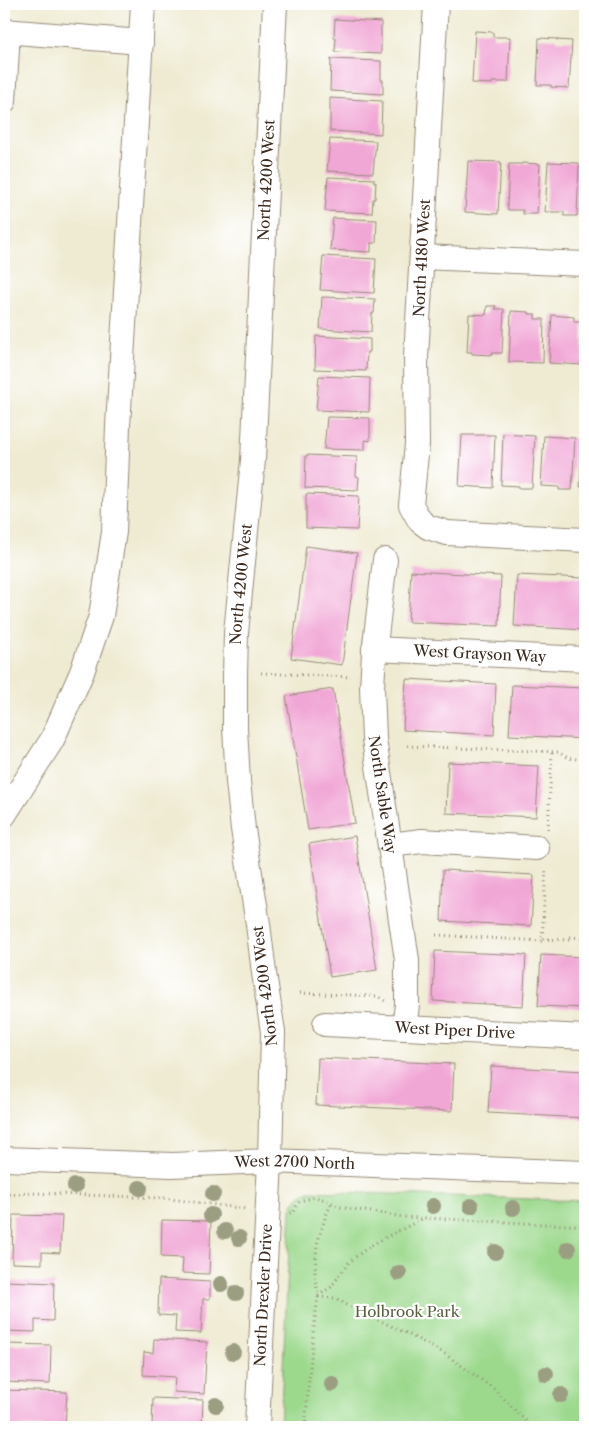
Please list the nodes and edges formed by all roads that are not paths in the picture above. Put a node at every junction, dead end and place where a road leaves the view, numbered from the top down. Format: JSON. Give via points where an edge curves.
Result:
{"nodes":[{"id":1,"x":143,"y":4,"type":"edge"},
{"id":2,"x":275,"y":4,"type":"edge"},
{"id":3,"x":436,"y":4,"type":"edge"},
{"id":4,"x":6,"y":31,"type":"edge"},
{"id":5,"x":140,"y":42,"type":"junction"},
{"id":6,"x":4,"y":101,"type":"edge"},
{"id":7,"x":422,"y":257,"type":"junction"},
{"id":8,"x":585,"y":264,"type":"edge"},
{"id":9,"x":585,"y":540,"type":"edge"},
{"id":10,"x":385,"y":560,"type":"dead end"},
{"id":11,"x":374,"y":649,"type":"junction"},
{"id":12,"x":585,"y":659,"type":"edge"},
{"id":13,"x":4,"y":815,"type":"edge"},
{"id":14,"x":390,"y":845,"type":"junction"},
{"id":15,"x":544,"y":846,"type":"road end"},
{"id":16,"x":325,"y":1024,"type":"dead end"},
{"id":17,"x":404,"y":1028,"type":"junction"},
{"id":18,"x":585,"y":1036,"type":"edge"},
{"id":19,"x":4,"y":1159,"type":"edge"},
{"id":20,"x":270,"y":1161,"type":"junction"},
{"id":21,"x":585,"y":1173,"type":"edge"},
{"id":22,"x":258,"y":1427,"type":"edge"}],
"edges":[{"from":1,"to":5,"type":"street"},
{"from":2,"to":20,"type":"street","name":"North 4200 West","via":[[253,460],[234,675],[243,829],[273,1032]]},
{"from":3,"to":7,"type":"street","name":"North 4180 West"},
{"from":4,"to":5,"type":"street"},
{"from":4,"to":6,"type":"street"},
{"from":5,"to":13,"type":"street","via":[[114,532],[101,616],[82,672],[52,740]]},
{"from":7,"to":8,"type":"street"},
{"from":7,"to":9,"type":"street","name":"North 4180 West","via":[[416,357],[417,444],[411,494],[414,512],[428,527],[447,533]]},
{"from":10,"to":11,"type":"street","name":"North Sable Way"},
{"from":11,"to":12,"type":"street","name":"West Grayson Way"},
{"from":11,"to":14,"type":"street","name":"North Sable Way","via":[[374,738]]},
{"from":14,"to":15,"type":"street","via":[[422,841]]},
{"from":14,"to":17,"type":"street","name":"North Sable Way","via":[[407,960]]},
{"from":16,"to":17,"type":"street","name":"West Piper Drive"},
{"from":17,"to":18,"type":"street","name":"West Piper Drive"},
{"from":19,"to":20,"type":"street","name":"West 2700 North","via":[[172,1165]]},
{"from":20,"to":21,"type":"street","name":"West 2700 North"},
{"from":20,"to":22,"type":"street","name":"North Drexler Drive"}]}
